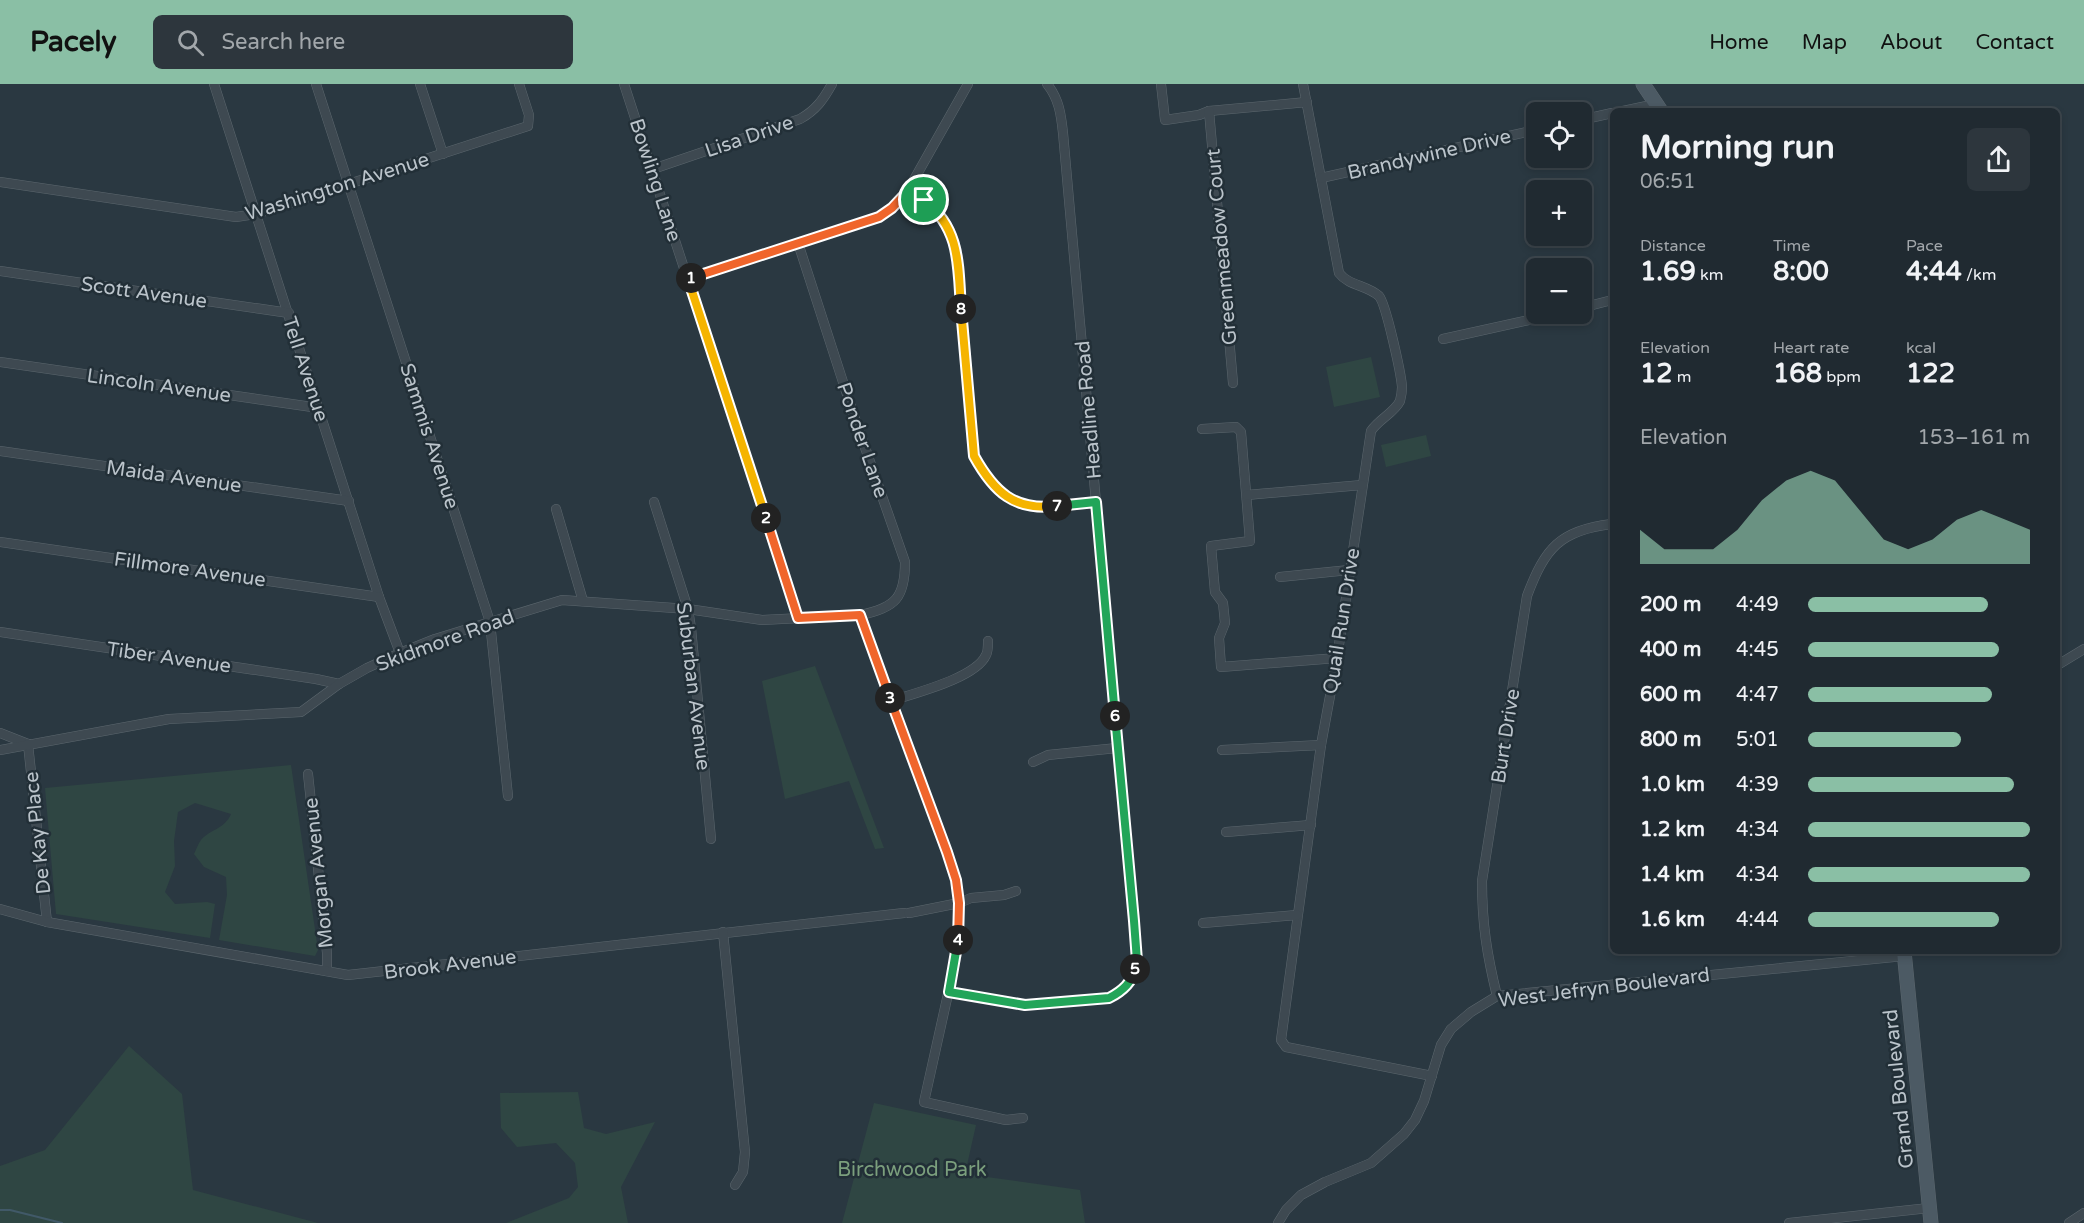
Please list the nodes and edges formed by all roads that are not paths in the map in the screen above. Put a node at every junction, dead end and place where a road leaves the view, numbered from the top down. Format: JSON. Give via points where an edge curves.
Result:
{"nodes":[{"id":1,"x":214,"y":84,"type":"edge"},
{"id":2,"x":316,"y":84,"type":"edge"},
{"id":3,"x":420,"y":84,"type":"edge"},
{"id":4,"x":519,"y":84,"type":"edge"},
{"id":5,"x":624,"y":84,"type":"edge"},
{"id":6,"x":832,"y":84,"type":"edge"},
{"id":7,"x":968,"y":84,"type":"edge"},
{"id":8,"x":1047,"y":84,"type":"edge"},
{"id":9,"x":1161,"y":84,"type":"edge"},
{"id":10,"x":1303,"y":84,"type":"edge"},
{"id":11,"x":1643,"y":84,"type":"edge"},
{"id":12,"x":1307,"y":102,"type":"junction"},
{"id":13,"x":1658,"y":107,"type":"edge"},
{"id":14,"x":1209,"y":111,"type":"junction"},
{"id":15,"x":1610,"y":113,"type":"edge"},
{"id":16,"x":1592,"y":118,"type":"edge"},
{"id":17,"x":1526,"y":132,"type":"edge"},
{"id":18,"x":443,"y":154,"type":"junction"},
{"id":19,"x":652,"y":169,"type":"junction"},
{"id":20,"x":1321,"y":178,"type":"junction"},
{"id":21,"x":0,"y":182,"type":"edge"},
{"id":22,"x":349,"y":185,"type":"junction"},
{"id":23,"x":907,"y":192,"type":"junction"},
{"id":24,"x":256,"y":214,"type":"junction"},
{"id":25,"x":798,"y":243,"type":"junction"},
{"id":26,"x":0,"y":271,"type":"edge"},
{"id":27,"x":688,"y":279,"type":"junction"},
{"id":28,"x":1610,"y":301,"type":"edge"},
{"id":29,"x":1592,"y":305,"type":"edge"},
{"id":30,"x":289,"y":313,"type":"junction"},
{"id":31,"x":1526,"y":321,"type":"edge"},
{"id":32,"x":1443,"y":339,"type":"dead end"},
{"id":33,"x":0,"y":362,"type":"edge"},
{"id":34,"x":1233,"y":383,"type":"dead end"},
{"id":35,"x":319,"y":408,"type":"junction"},
{"id":36,"x":1202,"y":429,"type":"dead end"},
{"id":37,"x":0,"y":452,"type":"edge"},
{"id":38,"x":1362,"y":485,"type":"junction"},
{"id":39,"x":1247,"y":495,"type":"junction"},
{"id":40,"x":349,"y":501,"type":"junction"},
{"id":41,"x":654,"y":502,"type":"dead end"},
{"id":42,"x":1096,"y":502,"type":"junction"},
{"id":43,"x":556,"y":509,"type":"dead end"},
{"id":44,"x":1610,"y":524,"type":"edge"},
{"id":45,"x":0,"y":542,"type":"edge"},
{"id":46,"x":1349,"y":570,"type":"junction"},
{"id":47,"x":1280,"y":577,"type":"dead end"},
{"id":48,"x":379,"y":597,"type":"junction"},
{"id":49,"x":583,"y":601,"type":"junction"},
{"id":50,"x":688,"y":609,"type":"junction"},
{"id":51,"x":860,"y":615,"type":"junction"},
{"id":52,"x":798,"y":618,"type":"junction"},
{"id":53,"x":490,"y":622,"type":"junction"},
{"id":54,"x":0,"y":632,"type":"edge"},
{"id":55,"x":988,"y":641,"type":"dead end"},
{"id":56,"x":2084,"y":649,"type":"edge"},
{"id":57,"x":400,"y":653,"type":"junction"},
{"id":58,"x":1336,"y":658,"type":"junction"},
{"id":59,"x":2060,"y":664,"type":"edge"},
{"id":60,"x":339,"y":684,"type":"junction"},
{"id":61,"x":891,"y":701,"type":"junction"},
{"id":62,"x":0,"y":733,"type":"edge"},
{"id":63,"x":28,"y":744,"type":"junction"},
{"id":64,"x":1321,"y":745,"type":"junction"},
{"id":65,"x":1117,"y":748,"type":"junction"},
{"id":66,"x":0,"y":750,"type":"edge"},
{"id":67,"x":1222,"y":750,"type":"dead end"},
{"id":68,"x":1033,"y":762,"type":"dead end"},
{"id":69,"x":308,"y":774,"type":"dead end"},
{"id":70,"x":508,"y":796,"type":"dead end"},
{"id":71,"x":1311,"y":825,"type":"junction"},
{"id":72,"x":1226,"y":832,"type":"dead end"},
{"id":73,"x":711,"y":839,"type":"dead end"},
{"id":74,"x":1016,"y":891,"type":"dead end"},
{"id":75,"x":959,"y":903,"type":"junction"},
{"id":76,"x":0,"y":909,"type":"edge"},
{"id":77,"x":1297,"y":915,"type":"junction"},
{"id":78,"x":47,"y":922,"type":"junction"},
{"id":79,"x":1203,"y":923,"type":"dead end"},
{"id":80,"x":723,"y":932,"type":"junction"},
{"id":81,"x":1895,"y":954,"type":"edge"},
{"id":82,"x":1904,"y":954,"type":"edge"},
{"id":83,"x":327,"y":971,"type":"junction"},
{"id":84,"x":949,"y":992,"type":"junction"},
{"id":85,"x":1497,"y":996,"type":"junction"},
{"id":86,"x":1432,"y":1076,"type":"junction"},
{"id":87,"x":1023,"y":1118,"type":"dead end"},
{"id":88,"x":735,"y":1185,"type":"dead end"},
{"id":89,"x":1929,"y":1208,"type":"junction"},
{"id":90,"x":2084,"y":1213,"type":"edge"},
{"id":91,"x":1278,"y":1223,"type":"edge"},
{"id":92,"x":1789,"y":1223,"type":"edge"},
{"id":93,"x":1931,"y":1223,"type":"edge"},
{"id":94,"x":2069,"y":1223,"type":"edge"}],
"edges":[{"from":1,"to":24,"type":"street","name":"Tell Avenue"},
{"from":2,"to":22,"type":"street","name":"Sammis Avenue"},
{"from":3,"to":18,"type":"street"},
{"from":4,"to":18,"type":"street","name":"Washington Avenue","via":[[529,115],[528,126]]},
{"from":5,"to":19,"type":"street","name":"Bowling Lane"},
{"from":6,"to":19,"type":"street","name":"Lisa Drive","via":[[813,112],[800,119]]},
{"from":7,"to":23,"type":"street"},
{"from":8,"to":42,"type":"street","name":"Headline Road","via":[[1061,111]]},
{"from":9,"to":14,"type":"street","via":[[1165,120]]},
{"from":10,"to":12,"type":"street","name":"Quail Run Drive"},
{"from":11,"to":13,"type":"street"},
{"from":12,"to":14,"type":"street"},
{"from":12,"to":20,"type":"street","name":"Quail Run Drive"},
{"from":14,"to":34,"type":"street","name":"Greenmeadow Court"},
{"from":15,"to":16,"type":"street"},
{"from":17,"to":20,"type":"street","name":"Brandywine Drive"},
{"from":18,"to":22,"type":"street","name":"Washington Avenue"},
{"from":19,"to":27,"type":"street","name":"Bowling Lane"},
{"from":20,"to":38,"type":"street","name":"Quail Run Drive","via":[[1339,273],[1370,289],[1382,301],[1402,387],[1398,403],[1371,431]]},
{"from":21,"to":24,"type":"street","name":"Washington Avenue","via":[[236,217]]},
{"from":22,"to":24,"type":"street","name":"Washington Avenue"},
{"from":22,"to":53,"type":"street","name":"Sammis Avenue"},
{"from":23,"to":25,"type":"street","via":[[879,217]]},
{"from":23,"to":42,"type":"street","via":[[937,210],[953,237],[974,456],[985,477],[1003,495],[1023,506]]},
{"from":24,"to":30,"type":"street","name":"Tell Avenue"},
{"from":25,"to":27,"type":"street"},
{"from":25,"to":51,"type":"street","name":"Ponder Lane","via":[[905,561],[905,582],[899,596],[889,606]]},
{"from":26,"to":30,"type":"street","name":"Scott Avenue"},
{"from":27,"to":52,"type":"street","name":"Bowling Lane"},
{"from":28,"to":29,"type":"street"},
{"from":30,"to":35,"type":"street","name":"Tell Avenue"},
{"from":31,"to":32,"type":"street"},
{"from":33,"to":35,"type":"street","name":"Lincoln Avenue"},
{"from":35,"to":40,"type":"street","name":"Tell Avenue"},
{"from":36,"to":39,"type":"street","via":[[1236,427],[1241,432]]},
{"from":37,"to":40,"type":"street","name":"Maida Avenue"},
{"from":38,"to":39,"type":"street"},
{"from":38,"to":46,"type":"street","name":"Quail Run Drive"},
{"from":39,"to":58,"type":"street","via":[[1250,541],[1211,546],[1215,592],[1223,603],[1225,623],[1219,638],[1221,667]]},
{"from":40,"to":48,"type":"street","name":"Tell Avenue"},
{"from":41,"to":50,"type":"street","name":"Suburban Avenue"},
{"from":42,"to":65,"type":"street","name":"Headline Road"},
{"from":43,"to":49,"type":"street"},
{"from":44,"to":85,"type":"street","name":"Burt Drive","via":[[1572,533],[1551,547],[1537,568],[1527,596],[1482,881],[1485,945]]},
{"from":45,"to":48,"type":"street","name":"Fillmore Avenue"},
{"from":46,"to":47,"type":"street"},
{"from":46,"to":58,"type":"street","name":"Quail Run Drive"},
{"from":48,"to":57,"type":"street","name":"Tell Avenue"},
{"from":49,"to":50,"type":"street","name":"Skidmore Road"},
{"from":49,"to":53,"type":"street","name":"Skidmore Road","via":[[562,600]]},
{"from":50,"to":52,"type":"street","name":"Skidmore Road","via":[[762,620]]},
{"from":50,"to":73,"type":"street","name":"Suburban Avenue"},
{"from":51,"to":52,"type":"street","name":"Ponder Lane"},
{"from":51,"to":61,"type":"street"},
{"from":53,"to":57,"type":"street","name":"Skidmore Road"},
{"from":53,"to":70,"type":"street","name":"Sammis Avenue"},
{"from":54,"to":60,"type":"street","name":"Tiber Avenue"},
{"from":55,"to":61,"type":"street","via":[[987,655],[977,667]]},
{"from":56,"to":59,"type":"street"},
{"from":57,"to":60,"type":"street","name":"Skidmore Road"},
{"from":58,"to":64,"type":"street","name":"Quail Run Drive"},
{"from":60,"to":63,"type":"street","name":"Skidmore Road","via":[[301,712],[169,719]]},
{"from":61,"to":75,"type":"street","via":[[947,852]]},
{"from":62,"to":63,"type":"street"},
{"from":63,"to":66,"type":"street","name":"Skidmore Road"},
{"from":63,"to":78,"type":"street","name":"De Kay Place"},
{"from":64,"to":67,"type":"street"},
{"from":64,"to":71,"type":"street","name":"Quail Run Drive"},
{"from":65,"to":68,"type":"street","via":[[1048,755]]},
{"from":65,"to":84,"type":"street","name":"Headline Road","via":[[1137,961],[1134,976],[1121,992],[1109,998],[1037,1005]]},
{"from":69,"to":83,"type":"street","name":"Morgan Avenue"},
{"from":71,"to":72,"type":"street"},
{"from":71,"to":77,"type":"street","name":"Quail Run Drive"},
{"from":74,"to":75,"type":"street","name":"Brook Avenue"},
{"from":75,"to":80,"type":"street","name":"Brook Avenue","via":[[907,913]]},
{"from":75,"to":84,"type":"street","via":[[958,949]]},
{"from":76,"to":78,"type":"street","name":"Brook Avenue"},
{"from":77,"to":79,"type":"street"},
{"from":77,"to":86,"type":"street","name":"Quail Run Drive","via":[[1281,1040],[1286,1047]]},
{"from":78,"to":83,"type":"street","name":"Brook Avenue"},
{"from":80,"to":83,"type":"street","name":"Brook Avenue","via":[[348,975]]},
{"from":80,"to":88,"type":"street","via":[[745,1152]]},
{"from":81,"to":85,"type":"street","name":"West Jefryn Boulevard"},
{"from":82,"to":89,"type":"street","name":"Grand Boulevard"},
{"from":84,"to":87,"type":"street","via":[[924,1102],[1006,1120]]},
{"from":85,"to":86,"type":"street","name":"West Jefryn Boulevard","via":[[1451,1029],[1441,1045]]},
{"from":86,"to":91,"type":"street","name":"West Jefryn Boulevard","via":[[1415,1120],[1404,1134],[1371,1163],[1301,1195]]},
{"from":89,"to":92,"type":"street"},
{"from":89,"to":93,"type":"street","name":"Grand Boulevard"},
{"from":90,"to":94,"type":"street"}]}
